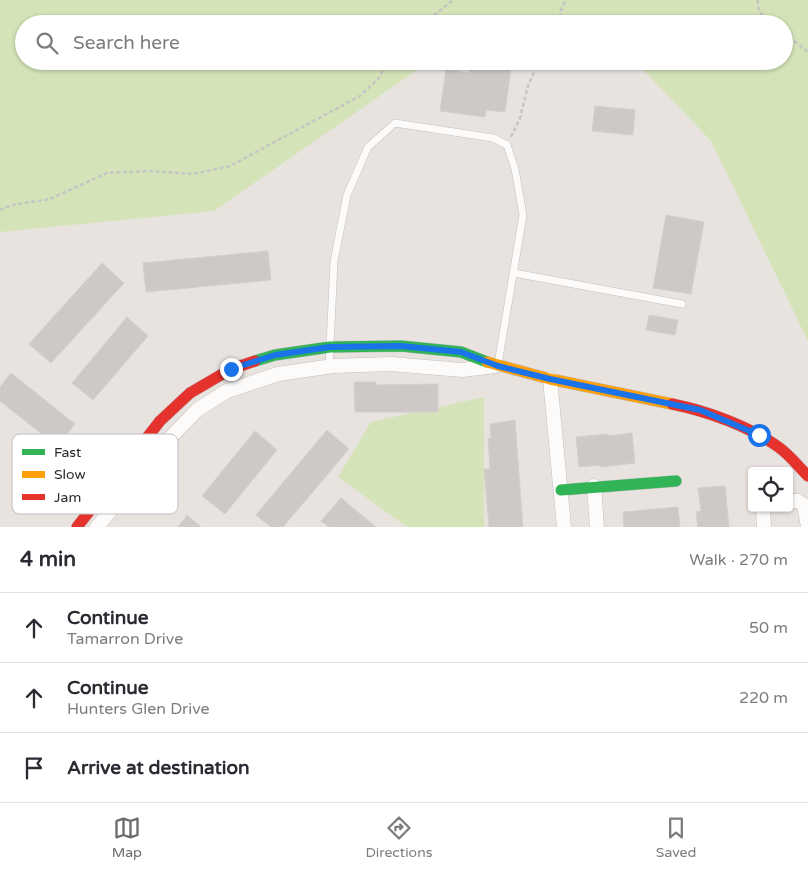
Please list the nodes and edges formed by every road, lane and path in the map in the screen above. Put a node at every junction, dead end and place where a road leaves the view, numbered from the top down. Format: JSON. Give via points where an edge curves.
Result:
{"nodes":[{"id":1,"x":454,"y":0,"type":"edge"},
{"id":2,"x":566,"y":0,"type":"edge"},
{"id":3,"x":758,"y":0,"type":"edge"},
{"id":4,"x":435,"y":15,"type":"edge"},
{"id":5,"x":560,"y":15,"type":"edge"},
{"id":6,"x":762,"y":15,"type":"edge"},
{"id":7,"x":793,"y":40,"type":"edge"},
{"id":8,"x":808,"y":52,"type":"edge"},
{"id":9,"x":384,"y":70,"type":"edge"},
{"id":10,"x":535,"y":70,"type":"edge"},
{"id":11,"x":507,"y":145,"type":"junction"},
{"id":12,"x":0,"y":210,"type":"edge"},
{"id":13,"x":514,"y":273,"type":"junction"},
{"id":14,"x":682,"y":304,"type":"dead end"},
{"id":15,"x":330,"y":347,"type":"junction"},
{"id":16,"x":275,"y":355,"type":"junction"},
{"id":17,"x":498,"y":366,"type":"junction"},
{"id":18,"x":329,"y":367,"type":"junction"},
{"id":19,"x":278,"y":374,"type":"junction"},
{"id":20,"x":550,"y":379,"type":"junction"},
{"id":21,"x":150,"y":434,"type":"edge"},
{"id":22,"x":174,"y":434,"type":"edge"},
{"id":23,"x":808,"y":476,"type":"edge"},
{"id":24,"x":676,"y":481,"type":"dead end"},
{"id":25,"x":594,"y":486,"type":"junction"},
{"id":26,"x":561,"y":490,"type":"junction"},
{"id":27,"x":793,"y":501,"type":"edge"},
{"id":28,"x":763,"y":512,"type":"edge"},
{"id":29,"x":91,"y":514,"type":"edge"},
{"id":30,"x":108,"y":514,"type":"edge"},
{"id":31,"x":83,"y":525,"type":"edge"},
{"id":32,"x":808,"y":526,"type":"edge"},
{"id":33,"x":97,"y":527,"type":"edge"},
{"id":34,"x":564,"y":527,"type":"edge"},
{"id":35,"x":597,"y":527,"type":"edge"},
{"id":36,"x":764,"y":527,"type":"edge"}],
"edges":[{"from":1,"to":4,"type":"path"},
{"from":2,"to":5,"type":"path"},
{"from":3,"to":6,"type":"path"},
{"from":7,"to":8,"type":"path"},
{"from":9,"to":12,"type":"path","via":[[360,96],[230,166],[193,174],[107,173],[50,199]]},
{"from":10,"to":11,"type":"path","via":[[520,118]]},
{"from":11,"to":13,"type":"lane","via":[[515,168],[523,215]]},
{"from":11,"to":15,"type":"lane","via":[[493,138],[395,123],[368,147],[347,195],[334,261]]},
{"from":13,"to":14,"type":"lane"},
{"from":13,"to":17,"type":"lane"},
{"from":15,"to":16,"type":"street"},
{"from":15,"to":17,"type":"street","via":[[401,346],[461,352]]},
{"from":15,"to":18,"type":"lane"},
{"from":16,"to":19,"type":"lane"},
{"from":16,"to":21,"type":"street","via":[[231,369],[190,393]]},
{"from":17,"to":18,"type":"street","via":[[462,370],[391,364]]},
{"from":17,"to":20,"type":"street"},
{"from":18,"to":19,"type":"street"},
{"from":19,"to":22,"type":"street","via":[[227,391],[197,410]]},
{"from":20,"to":23,"type":"street","via":[[700,410],[780,447]]},
{"from":20,"to":26,"type":"street"},
{"from":24,"to":25,"type":"street"},
{"from":25,"to":26,"type":"street"},
{"from":25,"to":35,"type":"street"},
{"from":26,"to":34,"type":"street"},
{"from":27,"to":32,"type":"street","via":[[804,505]]},
{"from":28,"to":36,"type":"street"},
{"from":29,"to":31,"type":"street"},
{"from":30,"to":33,"type":"street"}]}
